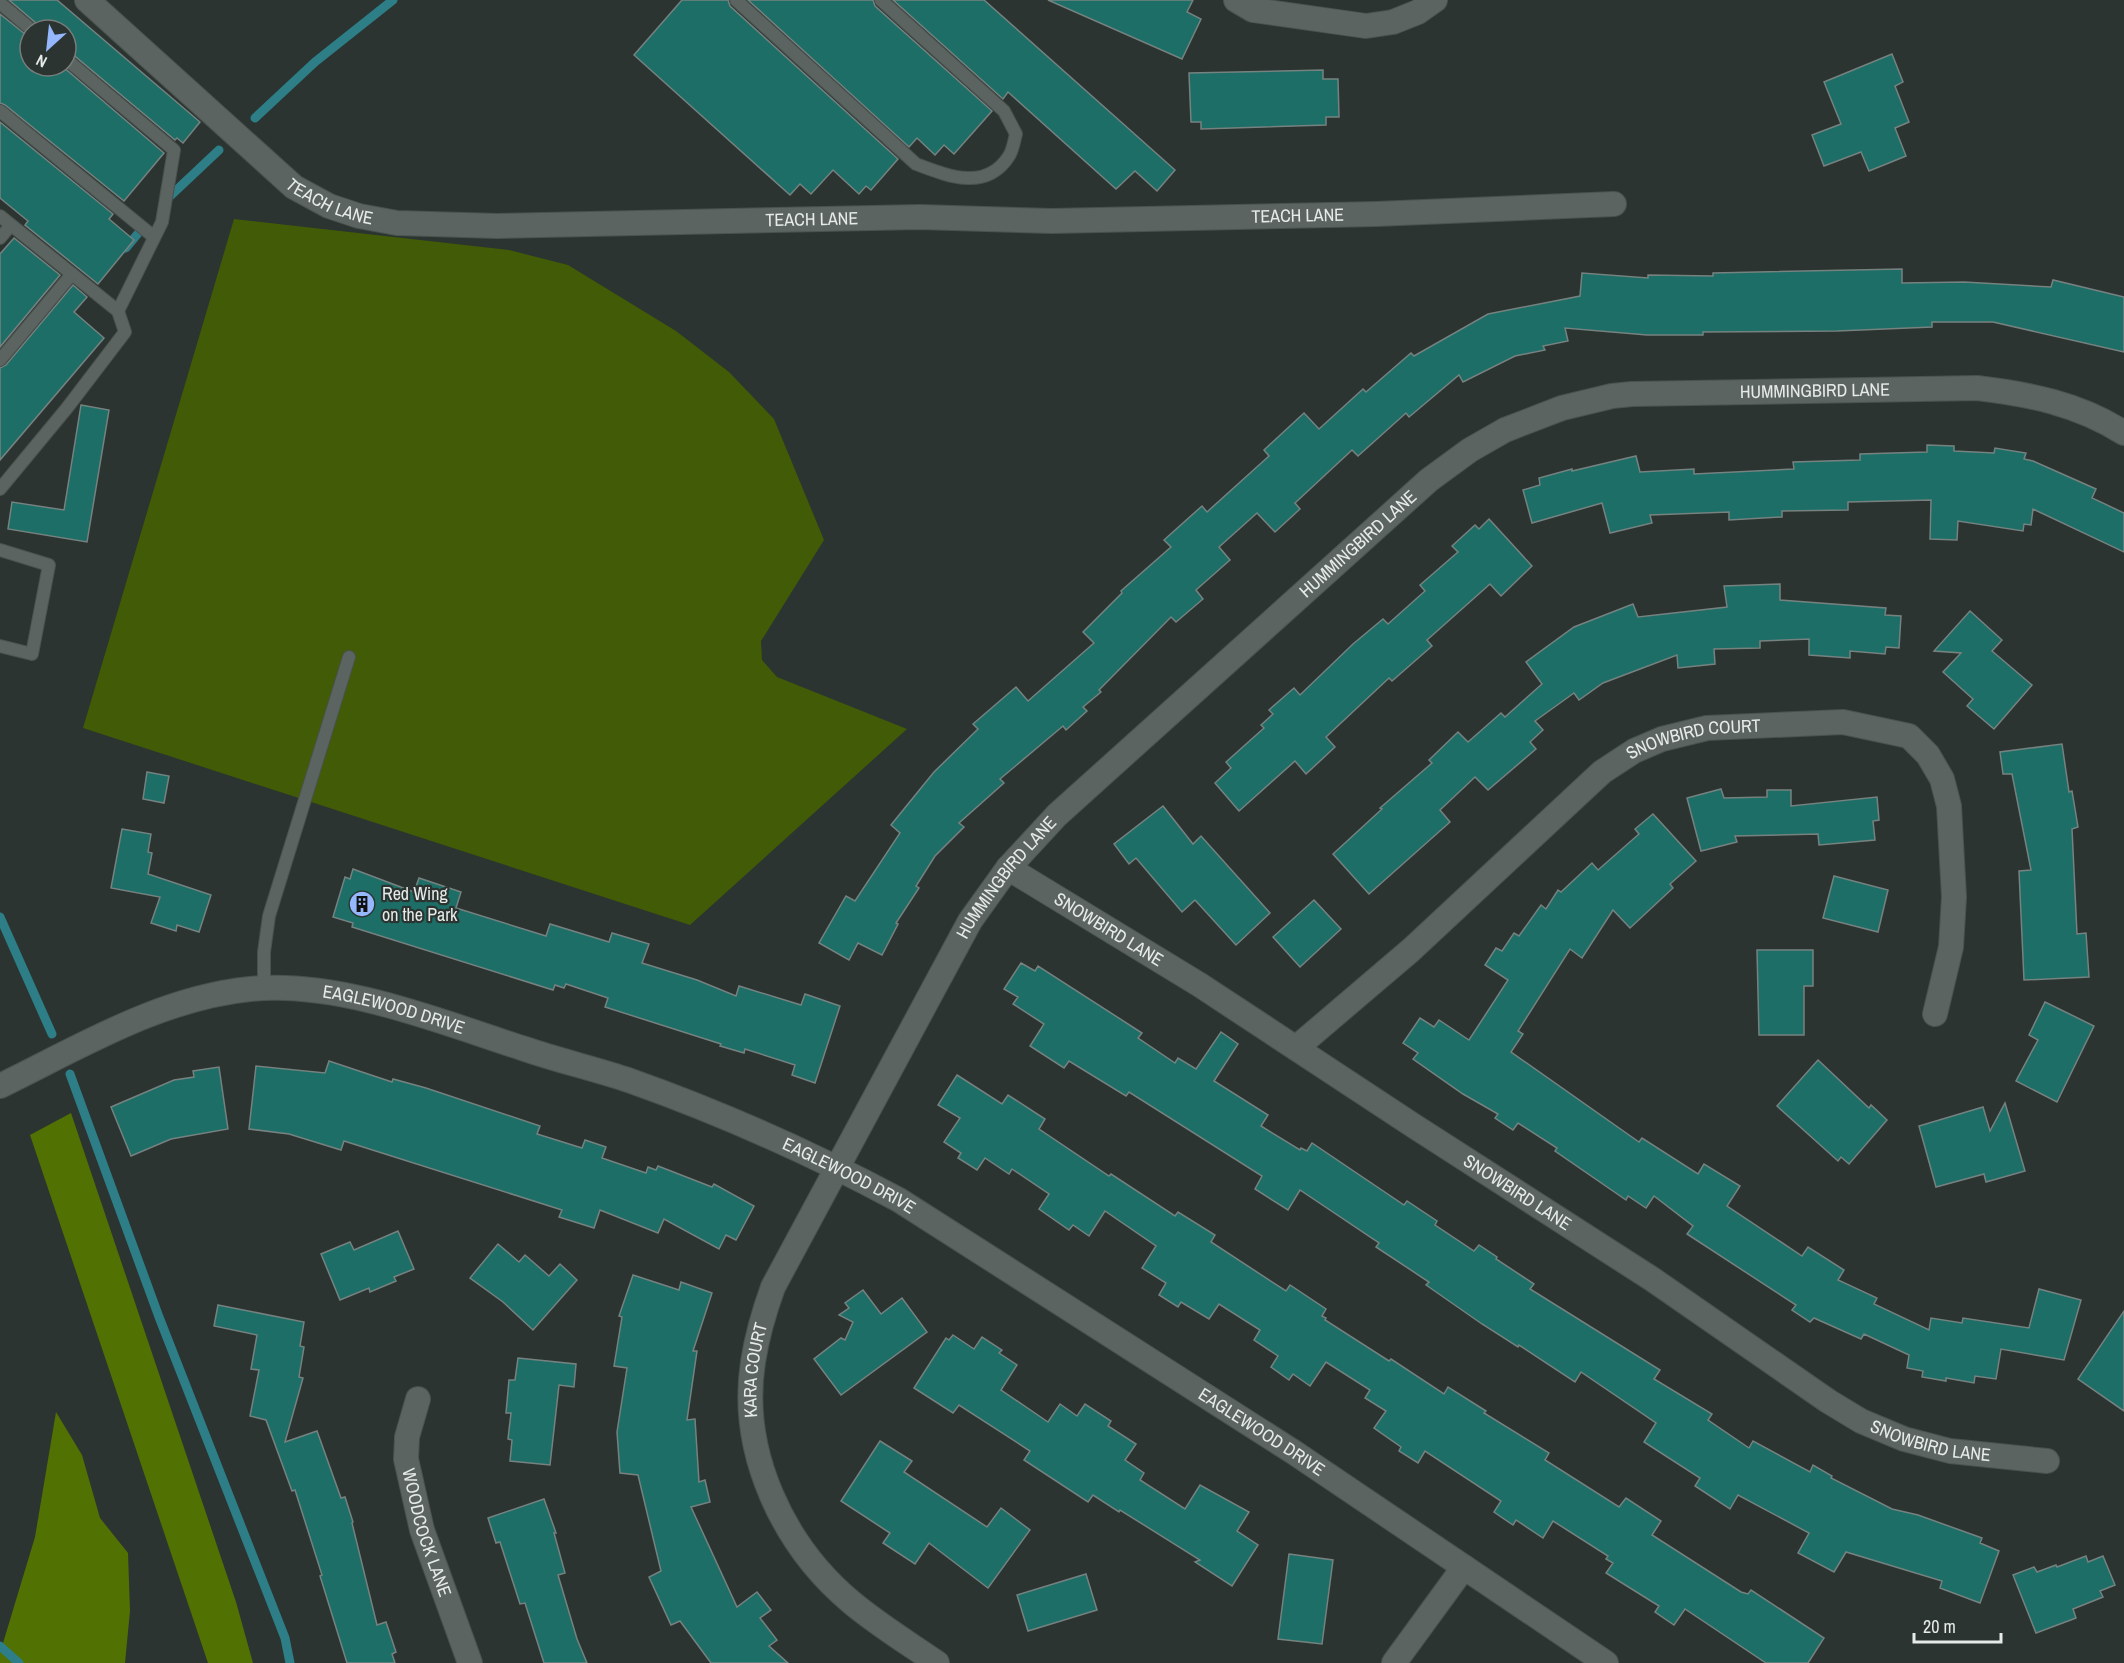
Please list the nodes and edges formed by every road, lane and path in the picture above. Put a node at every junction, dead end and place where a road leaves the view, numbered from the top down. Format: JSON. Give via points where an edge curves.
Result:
{"nodes":[{"id":1,"x":87,"y":0,"type":"edge"},
{"id":2,"x":736,"y":0,"type":"edge"},
{"id":3,"x":881,"y":0,"type":"edge"},
{"id":4,"x":1236,"y":0,"type":"edge"},
{"id":5,"x":1435,"y":0,"type":"edge"},
{"id":6,"x":0,"y":3,"type":"edge"},
{"id":7,"x":18,"y":18,"type":"edge"},
{"id":8,"x":78,"y":69,"type":"edge"},
{"id":9,"x":0,"y":111,"type":"edge"},
{"id":10,"x":1614,"y":204,"type":"dead end"},
{"id":11,"x":0,"y":216,"type":"edge"},
{"id":12,"x":11,"y":225,"type":"junction"},
{"id":13,"x":154,"y":237,"type":"junction"},
{"id":14,"x":0,"y":238,"type":"edge"},
{"id":15,"x":72,"y":274,"type":"junction"},
{"id":16,"x":118,"y":311,"type":"junction"},
{"id":17,"x":0,"y":360,"type":"edge"},
{"id":18,"x":2124,"y":433,"type":"edge"},
{"id":19,"x":0,"y":489,"type":"edge"},
{"id":20,"x":0,"y":550,"type":"edge"},
{"id":21,"x":0,"y":646,"type":"edge"},
{"id":22,"x":349,"y":657,"type":"dead end"},
{"id":23,"x":1008,"y":868,"type":"junction"},
{"id":24,"x":264,"y":988,"type":"junction"},
{"id":25,"x":1935,"y":1014,"type":"dead end"},
{"id":26,"x":1296,"y":1048,"type":"junction"},
{"id":27,"x":0,"y":1086,"type":"edge"},
{"id":28,"x":837,"y":1167,"type":"junction"},
{"id":29,"x":418,"y":1399,"type":"dead end"},
{"id":30,"x":2047,"y":1461,"type":"dead end"},
{"id":31,"x":1464,"y":1568,"type":"junction"},
{"id":32,"x":470,"y":1663,"type":"edge"},
{"id":33,"x":937,"y":1663,"type":"edge"},
{"id":34,"x":1394,"y":1663,"type":"edge"},
{"id":35,"x":1606,"y":1663,"type":"edge"}],
"edges":[{"from":1,"to":10,"type":"street","name":"TEACH LANE","via":[[294,187],[359,216],[398,223],[497,226],[920,218],[1052,221]]},
{"from":2,"to":3,"type":"lane","via":[[916,164],[948,176],[974,179],[993,174],[1010,155],[1016,134],[1004,111]]},
{"from":4,"to":5,"type":"street","via":[[1252,10],[1366,26],[1392,22]]},
{"from":6,"to":7,"type":"lane"},
{"from":8,"to":13,"type":"lane","via":[[174,150],[162,222]]},
{"from":9,"to":13,"type":"lane"},
{"from":11,"to":12,"type":"lane"},
{"from":12,"to":14,"type":"lane"},
{"from":12,"to":15,"type":"lane"},
{"from":13,"to":16,"type":"lane"},
{"from":15,"to":16,"type":"lane"},
{"from":15,"to":17,"type":"lane"},
{"from":16,"to":19,"type":"lane","via":[[124,332]]},
{"from":18,"to":23,"type":"street","name":"HUMMINGBIRD LANE","via":[[2067,405],[2023,393],[1977,387],[1632,394],[1553,411],[1505,430],[1429,480],[1057,815]]},
{"from":20,"to":21,"type":"lane","via":[[49,565],[32,654]]},
{"from":22,"to":24,"type":"lane","via":[[269,916]]},
{"from":23,"to":26,"type":"street","name":"SNOWBIRD LANE"},
{"from":23,"to":28,"type":"street","name":"HUMMINGBIRD LANE","via":[[970,921]]},
{"from":24,"to":27,"type":"street","name":"EAGLEWOOD DRIVE","via":[[200,997],[145,1016]]},
{"from":24,"to":28,"type":"street","name":"EAGLEWOOD DRIVE","via":[[346,995],[447,1022],[629,1081],[730,1119]]},
{"from":25,"to":26,"type":"street","name":"SNOWBIRD COURT","via":[[1951,947],[1954,897],[1949,806],[1942,779],[1928,755],[1909,736],[1843,722],[1707,728],[1662,739],[1602,772],[1411,950]]},
{"from":26,"to":30,"type":"street","name":"SNOWBIRD LANE","via":[[1861,1421],[1904,1439],[1950,1451]]},
{"from":28,"to":31,"type":"street","name":"EAGLEWOOD DRIVE","via":[[909,1206],[1295,1453]]},
{"from":28,"to":33,"type":"street","name":"KARA COURT","via":[[773,1287],[761,1321],[752,1364],[751,1408],[757,1451],[784,1521],[814,1566],[851,1602]]},
{"from":29,"to":32,"type":"street","name":"WOODCOCK LANE","via":[[407,1437],[406,1459],[422,1530]]},
{"from":31,"to":34,"type":"street"},
{"from":31,"to":35,"type":"street","name":"EAGLEWOOD DRIVE"}]}
